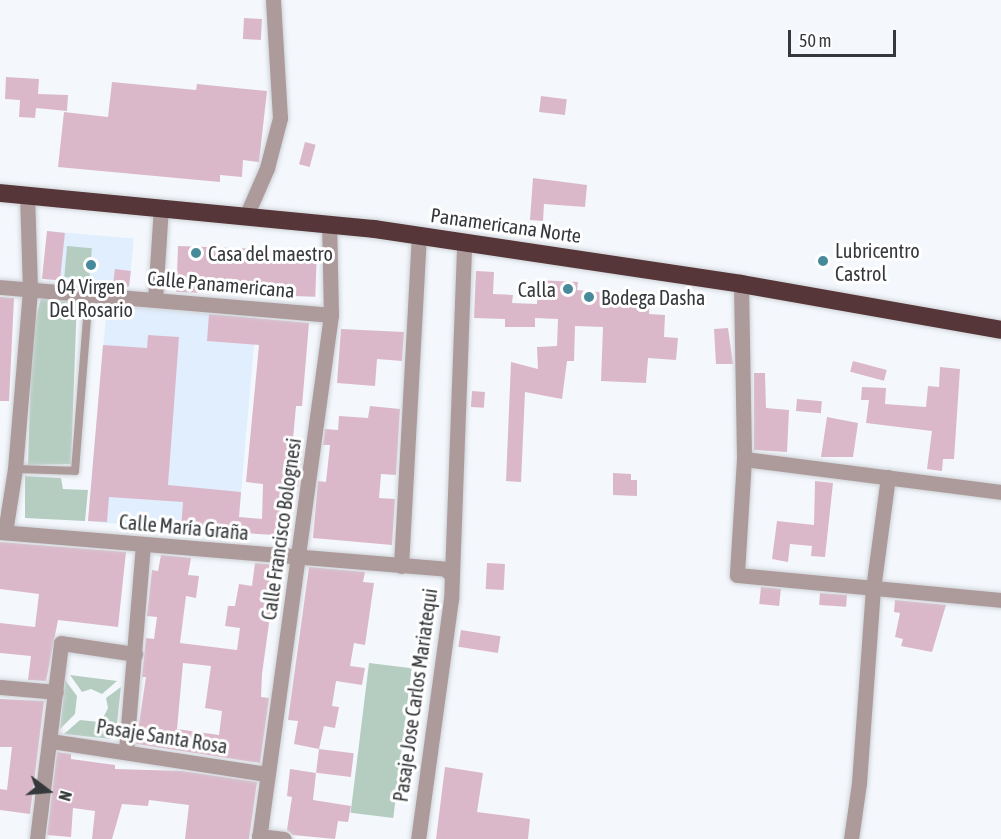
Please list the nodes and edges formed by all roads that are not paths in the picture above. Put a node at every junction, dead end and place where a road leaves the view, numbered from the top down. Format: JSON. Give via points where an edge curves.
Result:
{"nodes":[{"id":1,"x":273,"y":0,"type":"edge"},
{"id":2,"x":0,"y":193,"type":"edge"},
{"id":3,"x":27,"y":196,"type":"junction"},
{"id":4,"x":161,"y":207,"type":"junction"},
{"id":5,"x":247,"y":214,"type":"junction"},
{"id":6,"x":329,"y":223,"type":"junction"},
{"id":7,"x":419,"y":236,"type":"junction"},
{"id":8,"x":465,"y":242,"type":"junction"},
{"id":9,"x":741,"y":284,"type":"junction"},
{"id":10,"x":0,"y":287,"type":"edge"},
{"id":11,"x":30,"y":289,"type":"junction"},
{"id":12,"x":89,"y":294,"type":"junction"},
{"id":13,"x":155,"y":299,"type":"junction"},
{"id":14,"x":331,"y":315,"type":"junction"},
{"id":15,"x":1001,"y":330,"type":"edge"},
{"id":16,"x":744,"y":459,"type":"junction"},
{"id":17,"x":15,"y":469,"type":"junction"},
{"id":18,"x":888,"y":477,"type":"junction"},
{"id":19,"x":1001,"y":492,"type":"edge"},
{"id":20,"x":2,"y":532,"type":"edge"},
{"id":21,"x":143,"y":545,"type":"junction"},
{"id":22,"x":299,"y":559,"type":"junction"},
{"id":23,"x":401,"y":566,"type":"junction"},
{"id":24,"x":452,"y":576,"type":"junction"},
{"id":25,"x":873,"y":589,"type":"junction"},
{"id":26,"x":1001,"y":600,"type":"edge"},
{"id":27,"x":135,"y":654,"type":"junction"},
{"id":28,"x":0,"y":687,"type":"edge"},
{"id":29,"x":56,"y":692,"type":"junction"},
{"id":30,"x":51,"y":741,"type":"junction"},
{"id":31,"x":126,"y":751,"type":"junction"},
{"id":32,"x":267,"y":774,"type":"junction"},
{"id":33,"x":259,"y":838,"type":"edge"},
{"id":34,"x":37,"y":839,"type":"edge"},
{"id":35,"x":284,"y":839,"type":"edge"},
{"id":36,"x":418,"y":839,"type":"edge"},
{"id":37,"x":851,"y":839,"type":"edge"}],
"edges":[{"from":1,"to":5,"type":"street","via":[[280,117],[267,168]]},
{"from":2,"to":3,"type":"highway","name":"Panamericana Norte"},
{"from":3,"to":4,"type":"highway","name":"Panamericana Norte"},
{"from":3,"to":11,"type":"street"},
{"from":4,"to":5,"type":"highway","name":"Panamericana Norte"},
{"from":4,"to":13,"type":"street"},
{"from":5,"to":6,"type":"highway","name":"Panamericana Norte"},
{"from":6,"to":7,"type":"highway","name":"Panamericana Norte"},
{"from":6,"to":14,"type":"street","name":"Calle Francisco Bolognesi"},
{"from":7,"to":8,"type":"highway","name":"Panamericana Norte"},
{"from":7,"to":23,"type":"street"},
{"from":8,"to":9,"type":"highway","name":"Panamericana Norte"},
{"from":8,"to":24,"type":"street"},
{"from":9,"to":15,"type":"highway","name":"Panamericana Norte"},
{"from":9,"to":16,"type":"street"},
{"from":10,"to":11,"type":"street","name":"Calle Panamericana"},
{"from":11,"to":12,"type":"street","name":"Calle Panamericana"},
{"from":11,"to":17,"type":"street"},
{"from":12,"to":13,"type":"street","name":"Calle Panamericana"},
{"from":12,"to":17,"type":"lane","via":[[75,471]]},
{"from":13,"to":14,"type":"street","name":"Calle Panamericana"},
{"from":14,"to":22,"type":"street","name":"Calle Francisco Bolognesi"},
{"from":16,"to":18,"type":"street"},
{"from":16,"to":25,"type":"street","via":[[737,575]]},
{"from":17,"to":20,"type":"street"},
{"from":18,"to":19,"type":"street"},
{"from":18,"to":25,"type":"street"},
{"from":20,"to":21,"type":"street","name":"Calle María Graña"},
{"from":21,"to":22,"type":"street","name":"Calle María Graña"},
{"from":21,"to":27,"type":"street"},
{"from":22,"to":23,"type":"street","name":"Calle María Graña"},
{"from":22,"to":32,"type":"street","name":"Calle Francisco Bolognesi"},
{"from":23,"to":24,"type":"street","name":"Pasaje Jose Carlos Mariatequi","via":[[437,567]]},
{"from":24,"to":36,"type":"street","name":"Pasaje Jose Carlos Mariatequi"},
{"from":25,"to":26,"type":"street"},
{"from":25,"to":37,"type":"street","via":[[859,783]]},
{"from":27,"to":29,"type":"street","via":[[61,643]]},
{"from":27,"to":31,"type":"street"},
{"from":28,"to":29,"type":"street"},
{"from":29,"to":30,"type":"street"},
{"from":30,"to":31,"type":"street","name":"Pasaje Santa Rosa"},
{"from":30,"to":34,"type":"street"},
{"from":31,"to":32,"type":"street","name":"Pasaje Santa Rosa"},
{"from":32,"to":33,"type":"street","name":"Calle Francisco Bolognesi"},
{"from":33,"to":35,"type":"street"}]}
